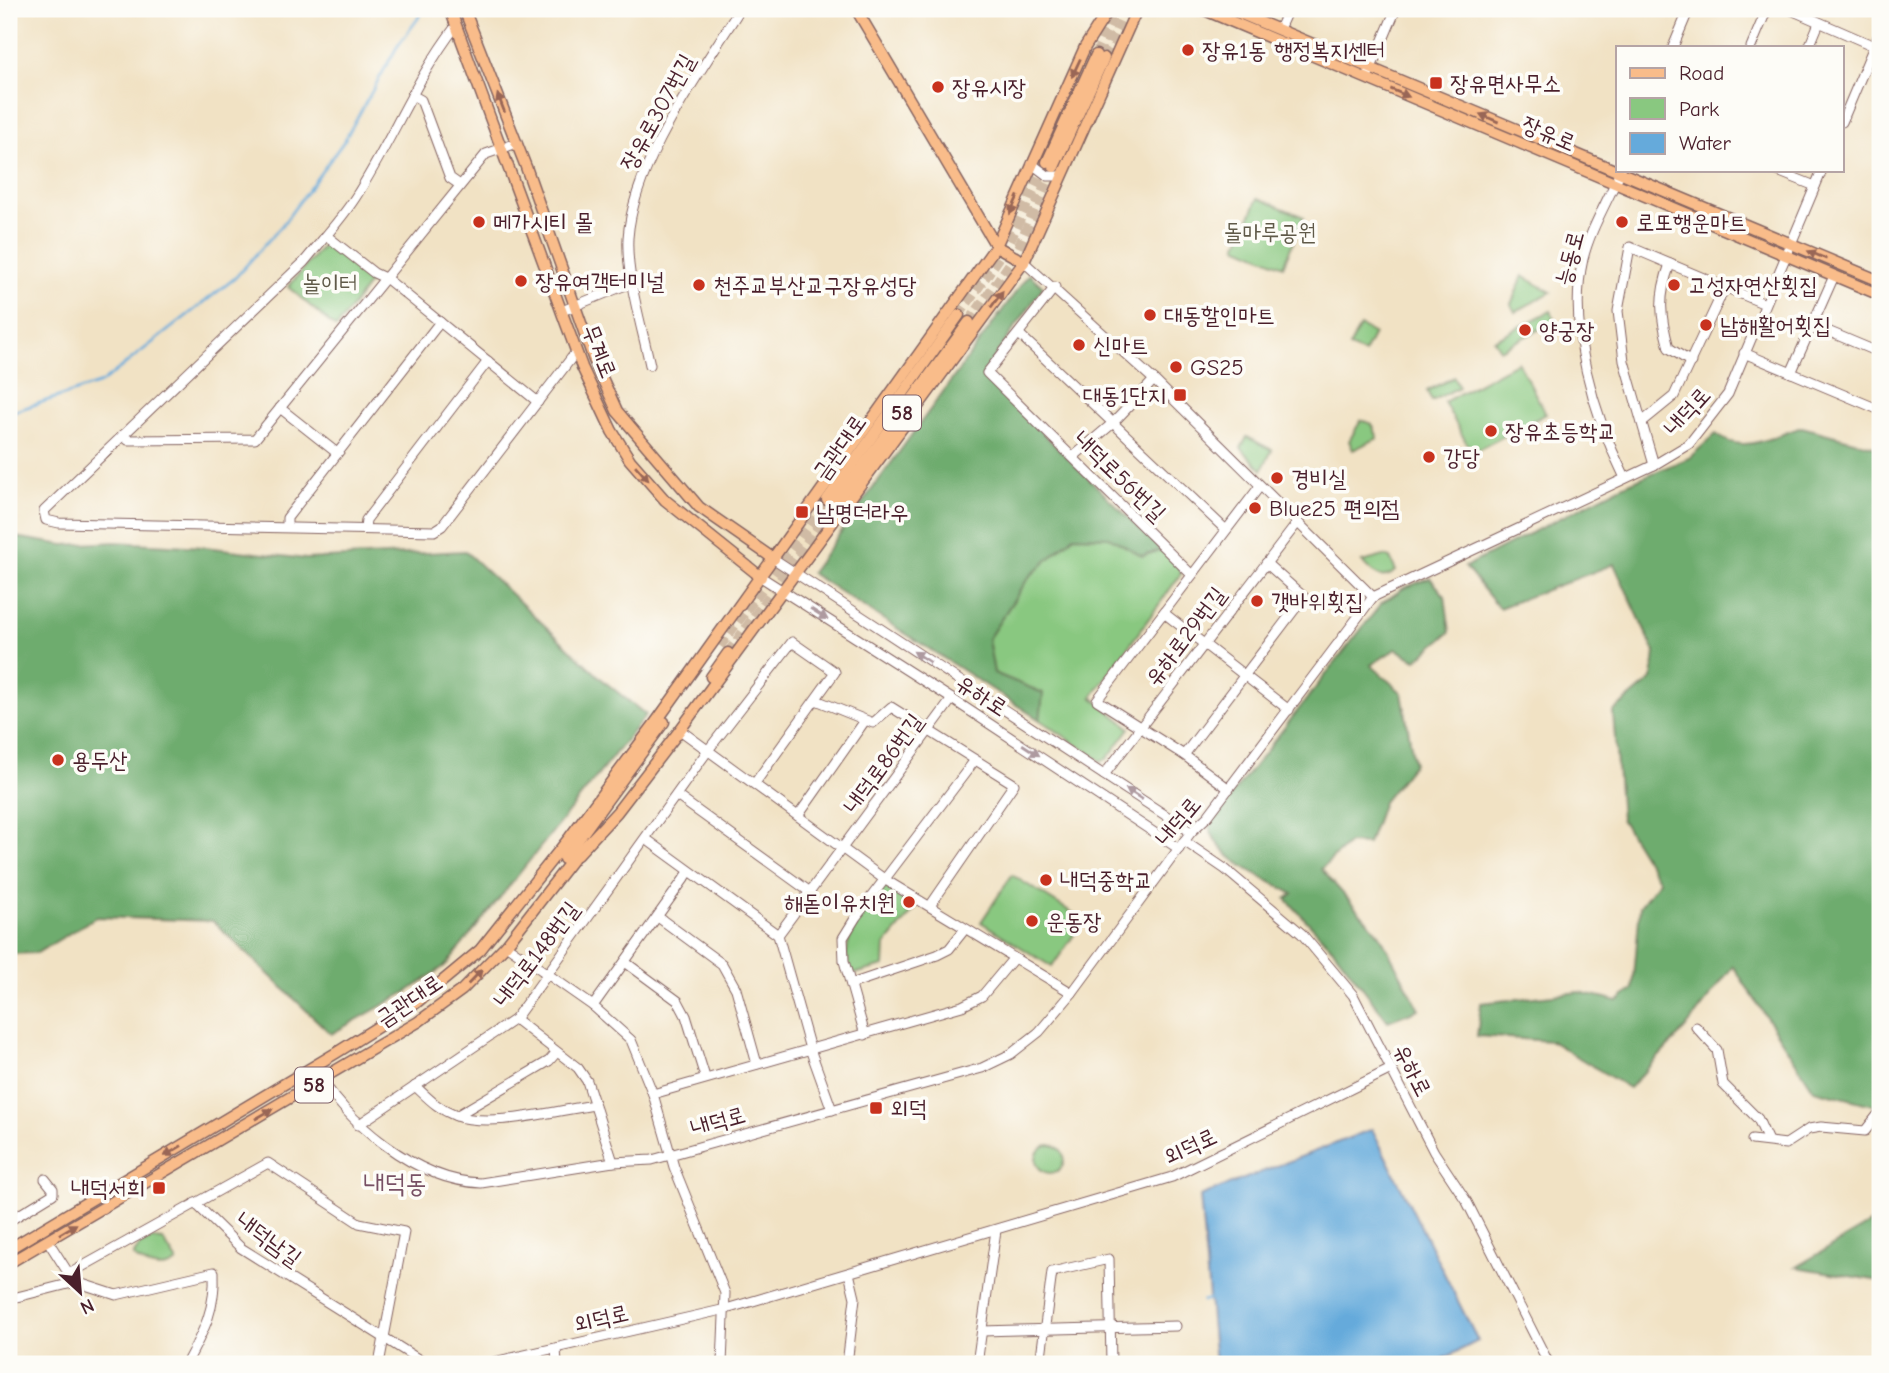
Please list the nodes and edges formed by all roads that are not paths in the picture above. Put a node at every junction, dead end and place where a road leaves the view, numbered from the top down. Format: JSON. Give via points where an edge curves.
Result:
{"nodes":[{"id":1,"x":464,"y":9,"type":"edge"},
{"id":2,"x":740,"y":9,"type":"edge"},
{"id":3,"x":856,"y":9,"type":"edge"},
{"id":4,"x":1109,"y":9,"type":"edge"},
{"id":5,"x":1137,"y":9,"type":"edge"},
{"id":6,"x":1202,"y":9,"type":"edge"},
{"id":7,"x":1229,"y":9,"type":"edge"},
{"id":8,"x":1288,"y":9,"type":"edge"},
{"id":9,"x":1396,"y":9,"type":"edge"},
{"id":10,"x":1689,"y":9,"type":"edge"},
{"id":11,"x":1768,"y":9,"type":"edge"},
{"id":12,"x":1789,"y":9,"type":"edge"},
{"id":13,"x":453,"y":18,"type":"edge"},
{"id":14,"x":1819,"y":23,"type":"junction"},
{"id":15,"x":1279,"y":29,"type":"junction"},
{"id":16,"x":1880,"y":32,"type":"edge"},
{"id":17,"x":1673,"y":46,"type":"edge"},
{"id":18,"x":1751,"y":46,"type":"edge"},
{"id":19,"x":1809,"y":46,"type":"edge"},
{"id":20,"x":1874,"y":46,"type":"junction"},
{"id":21,"x":1085,"y":47,"type":"junction"},
{"id":22,"x":1105,"y":58,"type":"junction"},
{"id":23,"x":1369,"y":74,"type":"junction"},
{"id":24,"x":412,"y":95,"type":"junction"},
{"id":25,"x":1843,"y":120,"type":"edge"},
{"id":26,"x":517,"y":143,"type":"junction"},
{"id":27,"x":504,"y":148,"type":"junction"},
{"id":28,"x":1032,"y":164,"type":"junction"},
{"id":29,"x":1050,"y":165,"type":"tunnel mouth"},
{"id":30,"x":1780,"y":172,"type":"edge"},
{"id":31,"x":1821,"y":172,"type":"edge"},
{"id":32,"x":1619,"y":175,"type":"edge"},
{"id":33,"x":1062,"y":176,"type":"junction"},
{"id":34,"x":460,"y":185,"type":"junction"},
{"id":35,"x":1815,"y":186,"type":"junction"},
{"id":36,"x":327,"y":236,"type":"junction"},
{"id":37,"x":1790,"y":244,"type":"junction"},
{"id":38,"x":996,"y":246,"type":"junction"},
{"id":39,"x":1786,"y":256,"type":"junction"},
{"id":40,"x":1024,"y":262,"type":"junction"},
{"id":41,"x":1670,"y":264,"type":"junction"},
{"id":42,"x":1834,"y":276,"type":"junction"},
{"id":43,"x":387,"y":279,"type":"junction"},
{"id":44,"x":1880,"y":281,"type":"edge"},
{"id":45,"x":633,"y":282,"type":"junction"},
{"id":46,"x":1055,"y":287,"type":"junction"},
{"id":47,"x":1725,"y":287,"type":"junction"},
{"id":48,"x":1880,"y":295,"type":"edge"},
{"id":49,"x":1765,"y":304,"type":"junction"},
{"id":50,"x":575,"y":306,"type":"junction"},
{"id":51,"x":562,"y":311,"type":"junction"},
{"id":52,"x":959,"y":315,"type":"tunnel mouth"},
{"id":53,"x":440,"y":322,"type":"junction"},
{"id":54,"x":969,"y":322,"type":"tunnel mouth"},
{"id":55,"x":1811,"y":324,"type":"junction"},
{"id":56,"x":1019,"y":334,"type":"junction"},
{"id":57,"x":576,"y":352,"type":"junction"},
{"id":58,"x":1744,"y":353,"type":"junction"},
{"id":59,"x":1880,"y":353,"type":"edge"},
{"id":60,"x":488,"y":361,"type":"junction"},
{"id":61,"x":1691,"y":362,"type":"junction"},
{"id":62,"x":650,"y":365,"type":"dead end"},
{"id":63,"x":1791,"y":373,"type":"junction"},
{"id":64,"x":1154,"y":380,"type":"junction"},
{"id":65,"x":538,"y":402,"type":"junction"},
{"id":66,"x":280,"y":408,"type":"junction"},
{"id":67,"x":1880,"y":410,"type":"edge"},
{"id":68,"x":1642,"y":422,"type":"junction"},
{"id":69,"x":1114,"y":423,"type":"junction"},
{"id":70,"x":123,"y":435,"type":"junction"},
{"id":71,"x":337,"y":453,"type":"junction"},
{"id":72,"x":1073,"y":457,"type":"junction"},
{"id":73,"x":1654,"y":465,"type":"junction"},
{"id":74,"x":1625,"y":478,"type":"junction"},
{"id":75,"x":1260,"y":486,"type":"junction"},
{"id":76,"x":1298,"y":522,"type":"junction"},
{"id":77,"x":287,"y":527,"type":"junction"},
{"id":78,"x":365,"y":529,"type":"junction"},
{"id":79,"x":1226,"y":530,"type":"junction"},
{"id":80,"x":774,"y":559,"type":"junction"},
{"id":81,"x":1266,"y":563,"type":"junction"},
{"id":82,"x":796,"y":575,"type":"junction"},
{"id":83,"x":1192,"y":575,"type":"junction"},
{"id":84,"x":761,"y":577,"type":"junction"},
{"id":85,"x":784,"y":592,"type":"junction"},
{"id":86,"x":1373,"y":597,"type":"junction"},
{"id":87,"x":1164,"y":613,"type":"junction"},
{"id":88,"x":1204,"y":643,"type":"junction"},
{"id":89,"x":1245,"y":674,"type":"junction"},
{"id":90,"x":952,"y":699,"type":"junction"},
{"id":91,"x":816,"y":700,"type":"junction"},
{"id":92,"x":1289,"y":710,"type":"junction"},
{"id":93,"x":864,"y":722,"type":"junction"},
{"id":94,"x":1140,"y":727,"type":"junction"},
{"id":95,"x":680,"y":730,"type":"junction"},
{"id":96,"x":932,"y":730,"type":"junction"},
{"id":97,"x":709,"y":750,"type":"junction"},
{"id":98,"x":1184,"y":755,"type":"junction"},
{"id":99,"x":975,"y":760,"type":"junction"},
{"id":100,"x":1104,"y":775,"type":"junction"},
{"id":101,"x":755,"y":783,"type":"junction"},
{"id":102,"x":1230,"y":789,"type":"junction"},
{"id":103,"x":677,"y":796,"type":"junction"},
{"id":104,"x":798,"y":816,"type":"junction"},
{"id":105,"x":1191,"y":832,"type":"junction"},
{"id":106,"x":646,"y":839,"type":"junction"},
{"id":107,"x":1181,"y":845,"type":"junction"},
{"id":108,"x":844,"y":850,"type":"junction"},
{"id":109,"x":577,"y":855,"type":"junction"},
{"id":110,"x":689,"y":872,"type":"junction"},
{"id":111,"x":884,"y":879,"type":"junction"},
{"id":112,"x":810,"y":892,"type":"junction"},
{"id":113,"x":930,"y":906,"type":"junction"},
{"id":114,"x":658,"y":917,"type":"junction"},
{"id":115,"x":965,"y":929,"type":"junction"},
{"id":116,"x":778,"y":935,"type":"junction"},
{"id":117,"x":506,"y":945,"type":"junction"},
{"id":118,"x":480,"y":950,"type":"junction"},
{"id":119,"x":1013,"y":958,"type":"junction"},
{"id":120,"x":625,"y":962,"type":"junction"},
{"id":121,"x":547,"y":973,"type":"junction"},
{"id":122,"x":851,"y":984,"type":"junction"},
{"id":123,"x":1072,"y":993,"type":"junction"},
{"id":124,"x":593,"y":1006,"type":"junction"},
{"id":125,"x":515,"y":1019,"type":"junction"},
{"id":126,"x":1696,"y":1027,"type":"dead end"},
{"id":127,"x":865,"y":1035,"type":"junction"},
{"id":128,"x":810,"y":1049,"type":"junction"},
{"id":129,"x":556,"y":1053,"type":"junction"},
{"id":130,"x":758,"y":1064,"type":"junction"},
{"id":131,"x":314,"y":1067,"type":"junction"},
{"id":132,"x":1391,"y":1069,"type":"junction"},
{"id":133,"x":705,"y":1077,"type":"junction"},
{"id":134,"x":321,"y":1080,"type":"junction"},
{"id":135,"x":415,"y":1086,"type":"junction"},
{"id":136,"x":653,"y":1094,"type":"junction"},
{"id":137,"x":595,"y":1105,"type":"junction"},
{"id":138,"x":832,"y":1110,"type":"junction"},
{"id":139,"x":1880,"y":1112,"type":"edge"},
{"id":140,"x":456,"y":1116,"type":"junction"},
{"id":141,"x":358,"y":1125,"type":"junction"},
{"id":142,"x":1752,"y":1140,"type":"dead end"},
{"id":143,"x":1768,"y":1141,"type":"junction"},
{"id":144,"x":670,"y":1155,"type":"junction"},
{"id":145,"x":613,"y":1162,"type":"junction"},
{"id":146,"x":45,"y":1179,"type":"dead end"},
{"id":147,"x":195,"y":1203,"type":"junction"},
{"id":148,"x":9,"y":1221,"type":"edge"},
{"id":149,"x":996,"y":1230,"type":"junction"},
{"id":150,"x":48,"y":1241,"type":"junction"},
{"id":151,"x":9,"y":1249,"type":"edge"},
{"id":152,"x":9,"y":1263,"type":"edge"},
{"id":153,"x":849,"y":1273,"type":"junction"},
{"id":154,"x":9,"y":1299,"type":"edge"},
{"id":155,"x":726,"y":1309,"type":"junction"},
{"id":156,"x":1176,"y":1326,"type":"dead end"},
{"id":157,"x":1110,"y":1328,"type":"junction"},
{"id":158,"x":1044,"y":1329,"type":"junction"},
{"id":159,"x":982,"y":1331,"type":"junction"},
{"id":160,"x":383,"y":1339,"type":"junction"},
{"id":161,"x":556,"y":1348,"type":"junction"},
{"id":162,"x":186,"y":1364,"type":"edge"},
{"id":163,"x":379,"y":1364,"type":"edge"},
{"id":164,"x":426,"y":1364,"type":"edge"},
{"id":165,"x":485,"y":1364,"type":"edge"},
{"id":166,"x":557,"y":1364,"type":"edge"},
{"id":167,"x":722,"y":1364,"type":"edge"},
{"id":168,"x":847,"y":1364,"type":"edge"},
{"id":169,"x":977,"y":1364,"type":"edge"},
{"id":170,"x":1040,"y":1364,"type":"edge"},
{"id":171,"x":1111,"y":1364,"type":"edge"},
{"id":172,"x":1549,"y":1364,"type":"edge"}],
"edges":[{"from":26,"to":1,"type":"main road","name":"무계로","one_way":true},
{"from":2,"to":45,"type":"street","name":"장유로307번길","via":[[683,101],[637,188],[628,240]]},
{"from":3,"to":38,"type":"main road"},
{"from":4,"to":21,"type":"main road"},
{"from":5,"to":22,"type":"main road"},
{"from":6,"to":23,"type":"main road","name":"장유로"},
{"from":7,"to":15,"type":"main road","name":"장유로"},
{"from":8,"to":15,"type":"street"},
{"from":9,"to":23,"type":"street"},
{"from":10,"to":17,"type":"street"},
{"from":11,"to":18,"type":"street"},
{"from":12,"to":14,"type":"street"},
{"from":13,"to":24,"type":"street"},
{"from":13,"to":27,"type":"main road","name":"무계로"},
{"from":14,"to":19,"type":"street"},
{"from":14,"to":20,"type":"street"},
{"from":15,"to":23,"type":"main road","name":"장유로"},
{"from":16,"to":20,"type":"street"},
{"from":20,"to":25,"type":"street"},
{"from":21,"to":22,"type":"main road","via":[[1096,46]]},
{"from":21,"to":28,"type":"main road","one_way":true},
{"from":22,"to":29,"type":"main road"},
{"from":22,"to":33,"type":"main road"},
{"from":23,"to":32,"type":"main road","name":"장유로"},
{"from":24,"to":34,"type":"street","via":[[421,100],[450,178]]},
{"from":24,"to":36,"type":"street","via":[[354,199]]},
{"from":26,"to":27,"type":"street"},
{"from":26,"to":50,"type":"main road","name":"무계로"},
{"from":27,"to":34,"type":"street","via":[[486,154]]},
{"from":27,"to":51,"type":"main road","name":"무계로"},
{"from":28,"to":33,"type":"street","via":[[1048,176]]},
{"from":28,"to":38,"type":"main road","one_way":true},
{"from":30,"to":35,"type":"street"},
{"from":31,"to":35,"type":"street","name":"내덕로"},
{"from":32,"to":37,"type":"main road","name":"장유로"},
{"from":32,"to":39,"type":"main road","name":"장유로"},
{"from":32,"to":74,"type":"street","name":"능동로","via":[[1584,257],[1578,329],[1598,409]]},
{"from":33,"to":40,"type":"main road"},
{"from":34,"to":43,"type":"street"},
{"from":35,"to":37,"type":"street","name":"내덕로"},
{"from":36,"to":43,"type":"street"},
{"from":36,"to":70,"type":"street"},
{"from":37,"to":39,"type":"street","name":"내덕로"},
{"from":44,"to":37,"type":"main road","name":"장유로","one_way":true},
{"from":38,"to":40,"type":"main road"},
{"from":38,"to":80,"type":"main road"},
{"from":39,"to":42,"type":"main road","name":"장유로"},
{"from":39,"to":49,"type":"street","name":"내덕로"},
{"from":40,"to":46,"type":"street"},
{"from":82,"to":40,"type":"main road","one_way":true},
{"from":41,"to":47,"type":"street"},
{"from":41,"to":61,"type":"street","via":[[1660,315],[1669,348]]},
{"from":41,"to":68,"type":"street","via":[[1630,247],[1618,311],[1624,361]]},
{"from":42,"to":48,"type":"main road","name":"장유로"},
{"from":42,"to":55,"type":"street"},
{"from":43,"to":53,"type":"street"},
{"from":43,"to":66,"type":"street"},
{"from":45,"to":50,"type":"street"},
{"from":45,"to":62,"type":"street","name":"장유로307번길"},
{"from":46,"to":56,"type":"street"},
{"from":46,"to":64,"type":"street"},
{"from":47,"to":49,"type":"street"},
{"from":47,"to":61,"type":"street"},
{"from":49,"to":58,"type":"street","name":"내덕로"},
{"from":50,"to":51,"type":"street"},
{"from":50,"to":80,"type":"main road","name":"무계로","via":[[617,411],[699,507]]},
{"from":51,"to":57,"type":"main road","name":"무계로"},
{"from":52,"to":54,"type":"main road","name":"금관대로","number":"58","via":[[831,502]]},
{"from":53,"to":60,"type":"street"},
{"from":53,"to":71,"type":"street"},
{"from":55,"to":59,"type":"street"},
{"from":55,"to":63,"type":"street"},
{"from":56,"to":69,"type":"street"},
{"from":56,"to":72,"type":"street","name":"내덕로56번길","via":[[987,373]]},
{"from":57,"to":65,"type":"street"},
{"from":57,"to":84,"type":"main road","name":"무계로","one_way":true,"via":[[604,417],[630,460],[665,500]]},
{"from":58,"to":63,"type":"street"},
{"from":58,"to":73,"type":"street","name":"내덕로","via":[[1728,394],[1711,419],[1689,444]]},
{"from":60,"to":65,"type":"street"},
{"from":60,"to":78,"type":"street","via":[[366,520]]},
{"from":61,"to":68,"type":"street","via":[[1674,396]]},
{"from":63,"to":67,"type":"street"},
{"from":64,"to":69,"type":"street"},
{"from":64,"to":75,"type":"street"},
{"from":65,"to":78,"type":"street","via":[[442,526],[434,531]]},
{"from":66,"to":70,"type":"street","via":[[255,439],[128,440]]},
{"from":66,"to":71,"type":"street"},
{"from":68,"to":73,"type":"street"},
{"from":69,"to":72,"type":"street"},
{"from":69,"to":79,"type":"street"},
{"from":70,"to":77,"type":"street","via":[[44,511],[46,520]]},
{"from":71,"to":77,"type":"street","via":[[287,518]]},
{"from":72,"to":83,"type":"street","name":"내덕로56번길"},
{"from":73,"to":74,"type":"street","name":"내덕로"},
{"from":74,"to":86,"type":"street","name":"내덕로"},
{"from":75,"to":76,"type":"street"},
{"from":75,"to":79,"type":"street"},
{"from":76,"to":81,"type":"street","name":"유하로29번길"},
{"from":76,"to":86,"type":"street"},
{"from":77,"to":78,"type":"street"},
{"from":79,"to":83,"type":"street"},
{"from":80,"to":82,"type":"street","name":"유하로"},
{"from":80,"to":84,"type":"main road"},
{"from":81,"to":88,"type":"street","name":"유하로29번길"},
{"from":81,"to":89,"type":"street","via":[[1304,597]]},
{"from":82,"to":85,"type":"main road"},
{"from":100,"to":82,"type":"street","name":"유하로","one_way":true},
{"from":83,"to":87,"type":"street"},
{"from":84,"to":85,"type":"street","name":"유하로"},
{"from":84,"to":118,"type":"main road","via":[[570,837]]},
{"from":85,"to":90,"type":"street","name":"유하로","one_way":true},
{"from":85,"to":95,"type":"main road"},
{"from":86,"to":92,"type":"street","name":"내덕로"},
{"from":87,"to":88,"type":"street"},
{"from":87,"to":94,"type":"street","via":[[1097,700]]},
{"from":88,"to":89,"type":"street"},
{"from":88,"to":94,"type":"street","name":"유하로29번길"},
{"from":89,"to":92,"type":"street"},
{"from":89,"to":98,"type":"street"},
{"from":90,"to":96,"type":"street","name":"내덕로86번길"},
{"from":90,"to":107,"type":"street","name":"유하로","one_way":true},
{"from":91,"to":93,"type":"street"},
{"from":91,"to":97,"type":"street","name":"내덕로148번길","via":[[835,672],[792,642]]},
{"from":91,"to":101,"type":"street"},
{"from":92,"to":102,"type":"street","name":"내덕로"},
{"from":93,"to":96,"type":"street","via":[[873,723],[891,706]]},
{"from":93,"to":104,"type":"street","name":"내덕로86번길"},
{"from":94,"to":98,"type":"street"},
{"from":94,"to":100,"type":"street","name":"유하로29번길"},
{"from":95,"to":97,"type":"street"},
{"from":95,"to":109,"type":"main road","via":[[617,812]]},
{"from":96,"to":99,"type":"street"},
{"from":96,"to":108,"type":"street","name":"내덕로86번길"},
{"from":97,"to":101,"type":"street"},
{"from":97,"to":103,"type":"street","name":"내덕로148번길"},
{"from":98,"to":102,"type":"street"},
{"from":99,"to":111,"type":"street"},
{"from":99,"to":113,"type":"street","via":[[1014,784]]},
{"from":105,"to":100,"type":"street","name":"유하로","one_way":true},
{"from":101,"to":104,"type":"street"},
{"from":102,"to":105,"type":"street","name":"내덕로"},
{"from":103,"to":106,"type":"street","name":"내덕로148번길"},
{"from":103,"to":112,"type":"street"},
{"from":104,"to":108,"type":"street"},
{"from":105,"to":107,"type":"street","name":"내덕로"},
{"from":106,"to":110,"type":"street"},
{"from":106,"to":121,"type":"street","name":"내덕로148번길"},
{"from":107,"to":123,"type":"street","name":"내덕로"},
{"from":107,"to":132,"type":"street","name":"유하로","via":[[1225,869],[1302,934],[1353,995]]},
{"from":108,"to":111,"type":"street"},
{"from":108,"to":112,"type":"street","name":"내덕로86번길"},
{"from":109,"to":117,"type":"main road","name":"금관대로","number":"58"},
{"from":109,"to":118,"type":"main road","name":"금관대로","number":"58","via":[[724,650],[527,907]]},
{"from":110,"to":114,"type":"street"},
{"from":110,"to":116,"type":"street"},
{"from":111,"to":113,"type":"street"},
{"from":111,"to":122,"type":"street","via":[[843,938]]},
{"from":112,"to":116,"type":"street","name":"내덕로86번길"},
{"from":113,"to":115,"type":"street"},
{"from":114,"to":120,"type":"street"},
{"from":114,"to":130,"type":"street","via":[[722,964],[736,989]]},
{"from":115,"to":119,"type":"street"},
{"from":115,"to":122,"type":"street","via":[[949,949],[937,955]]},
{"from":116,"to":128,"type":"street"},
{"from":117,"to":121,"type":"street"},
{"from":134,"to":117,"type":"main road","name":"금관대로","number":"58","one_way":true,"via":[[462,990]]},
{"from":118,"to":131,"type":"main road","number":"58","via":[[416,1003]]},
{"from":119,"to":123,"type":"street"},
{"from":119,"to":127,"type":"street","via":[[982,996]]},
{"from":120,"to":124,"type":"street"},
{"from":120,"to":133,"type":"street","via":[[678,1000]]},
{"from":121,"to":124,"type":"street"},
{"from":121,"to":125,"type":"street","name":"내덕로148번길"},
{"from":122,"to":127,"type":"street"},
{"from":123,"to":138,"type":"street","name":"내덕로","via":[[1038,1032],[1011,1054],[982,1068]]},
{"from":124,"to":136,"type":"street","via":[[631,1040]]},
{"from":125,"to":129,"type":"street"},
{"from":125,"to":135,"type":"street","name":"내덕로148번길"},
{"from":126,"to":143,"type":"street","via":[[1717,1050],[1723,1084],[1758,1119]]},
{"from":127,"to":128,"type":"street"},
{"from":128,"to":130,"type":"street"},
{"from":128,"to":138,"type":"street"},
{"from":129,"to":137,"type":"street","via":[[578,1068]]},
{"from":129,"to":140,"type":"street"},
{"from":130,"to":133,"type":"street"},
{"from":131,"to":134,"type":"street","name":"내덕로"},
{"from":131,"to":151,"type":"main road","number":"58","one_way":true},
{"from":132,"to":149,"type":"street","name":"외덕로","via":[[1172,1177]]},
{"from":132,"to":172,"type":"street","name":"유하로","via":[[1434,1152],[1467,1202]]},
{"from":133,"to":136,"type":"street"},
{"from":134,"to":141,"type":"street","name":"내덕로"},
{"from":150,"to":134,"type":"main road","name":"금관대로","number":"58","one_way":true},
{"from":135,"to":140,"type":"street","via":[[439,1108]]},
{"from":135,"to":141,"type":"street","name":"내덕로148번길"},
{"from":136,"to":144,"type":"street"},
{"from":137,"to":140,"type":"street","via":[[482,1120]]},
{"from":137,"to":145,"type":"street"},
{"from":138,"to":144,"type":"street","name":"내덕로"},
{"from":139,"to":143,"type":"street","via":[[1865,1131],[1821,1127],[1786,1144]]},
{"from":141,"to":145,"type":"street","name":"내덕로","via":[[410,1161],[468,1182]]},
{"from":142,"to":143,"type":"street"},
{"from":144,"to":145,"type":"street","name":"내덕로"},
{"from":144,"to":155,"type":"street","via":[[725,1293]]},
{"from":146,"to":148,"type":"street","via":[[53,1194]]},
{"from":147,"to":150,"type":"street","via":[[69,1274]]},
{"from":147,"to":160,"type":"street","name":"내덕남길","via":[[241,1248]]},
{"from":147,"to":160,"type":"street","name":"내덕남길","via":[[268,1163],[359,1223],[404,1232]]},
{"from":149,"to":153,"type":"street","name":"외덕로"},
{"from":149,"to":159,"type":"street"},
{"from":150,"to":152,"type":"main road","name":"금관대로","number":"58"},
{"from":153,"to":155,"type":"street","name":"외덕로"},
{"from":153,"to":168,"type":"street","via":[[855,1298]]},
{"from":154,"to":162,"type":"street","via":[[76,1282],[116,1295],[214,1272],[215,1299]]},
{"from":155,"to":161,"type":"street","name":"외덕로"},
{"from":155,"to":167,"type":"street"},
{"from":156,"to":157,"type":"street"},
{"from":157,"to":158,"type":"street"},
{"from":157,"to":158,"type":"street","via":[[1109,1259],[1052,1272]]},
{"from":157,"to":171,"type":"street"},
{"from":158,"to":159,"type":"street"},
{"from":158,"to":170,"type":"street"},
{"from":159,"to":169,"type":"street"},
{"from":160,"to":163,"type":"street"},
{"from":160,"to":164,"type":"street","name":"내덕남길"},
{"from":161,"to":165,"type":"street","name":"외덕로"},
{"from":161,"to":166,"type":"street"}]}
